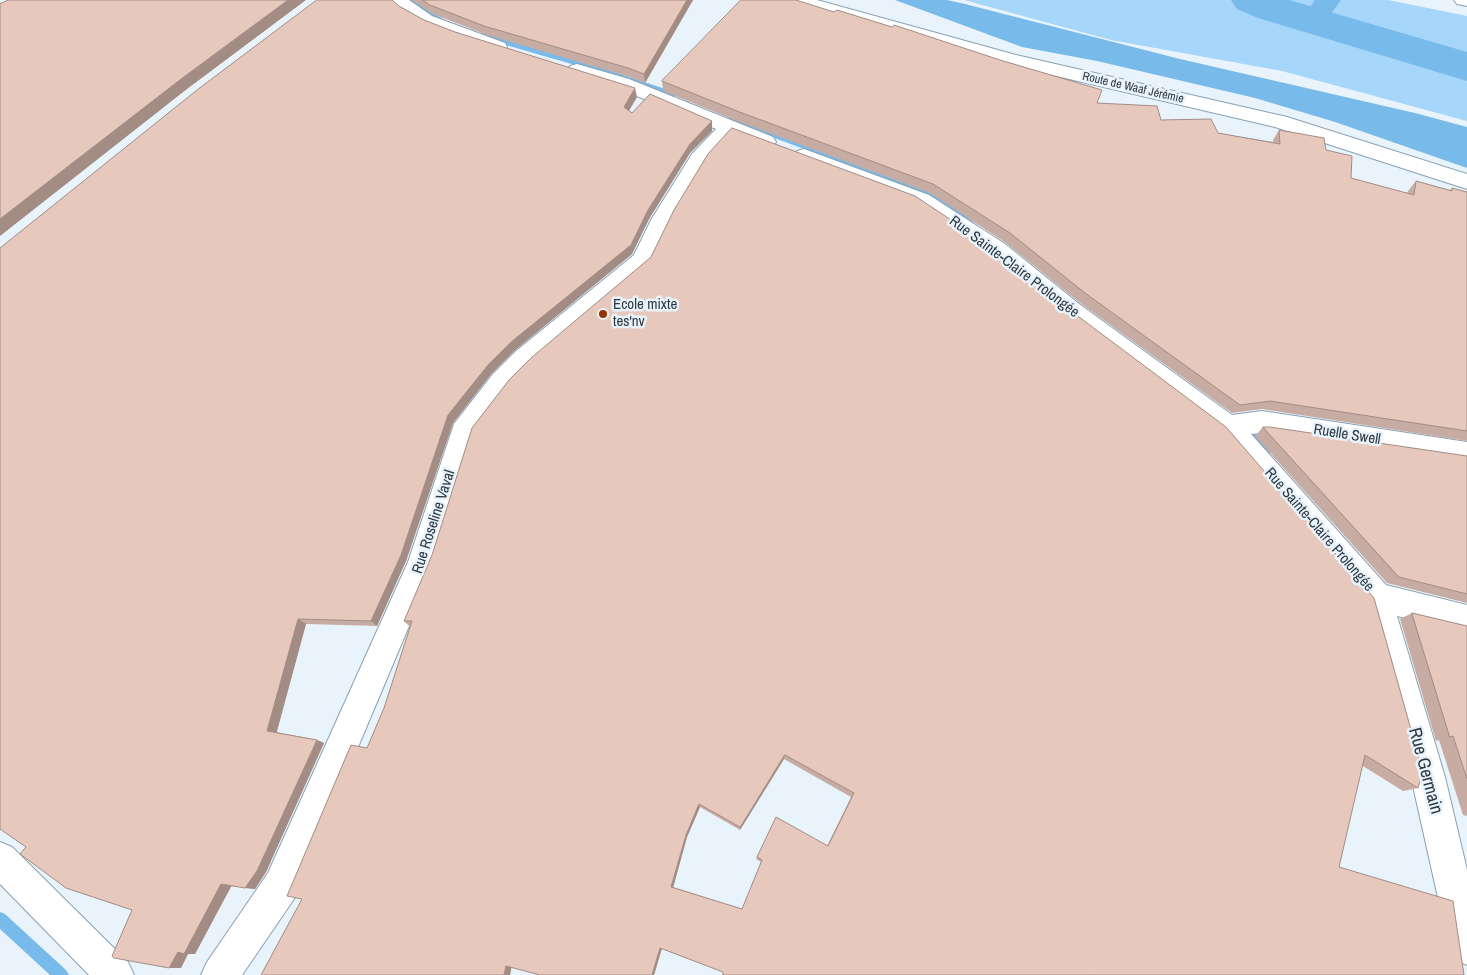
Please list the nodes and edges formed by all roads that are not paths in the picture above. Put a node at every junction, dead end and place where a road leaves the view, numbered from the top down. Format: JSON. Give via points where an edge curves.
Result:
{"nodes":[{"id":1,"x":397,"y":0,"type":"edge"},
{"id":2,"x":797,"y":0,"type":"edge"},
{"id":3,"x":1463,"y":0,"type":"edge"},
{"id":4,"x":1467,"y":1,"type":"edge"},
{"id":5,"x":517,"y":52,"type":"edge"},
{"id":6,"x":555,"y":64,"type":"edge"},
{"id":7,"x":729,"y":128,"type":"junction"},
{"id":8,"x":1467,"y":182,"type":"edge"},
{"id":9,"x":1228,"y":426,"type":"junction"},
{"id":10,"x":1467,"y":453,"type":"edge"},
{"id":11,"x":1377,"y":596,"type":"junction"},
{"id":12,"x":1467,"y":619,"type":"edge"},
{"id":13,"x":0,"y":859,"type":"edge"},
{"id":14,"x":1467,"y":946,"type":"edge"},
{"id":15,"x":115,"y":975,"type":"edge"},
{"id":16,"x":220,"y":975,"type":"edge"}],
"edges":[{"from":1,"to":5,"type":"street","via":[[426,20]]},
{"from":2,"to":8,"type":"street","name":"Route de Waaf Jérémie","via":[[1012,60],[1280,122]]},
{"from":3,"to":4,"type":"street"},
{"from":6,"to":7,"type":"street","name":"Rue Sainte-Claire Prolongée","via":[[622,83]]},
{"from":7,"to":9,"type":"street","name":"Rue Sainte-Claire Prolongée","via":[[921,200],[997,250],[1071,310]]},
{"from":7,"to":16,"type":"street","name":"Rue Roseline Vaval","via":[[699,159],[642,260],[524,359],[502,381],[463,432],[422,562],[281,886]]},
{"from":9,"to":10,"type":"street","name":"Ruelle Swell","via":[[1262,422]]},
{"from":9,"to":11,"type":"street","name":"Rue Sainte-Claire Prolongée"},
{"from":11,"to":12,"type":"street","name":"Rue Sainte-Claire Prolongée"},
{"from":11,"to":14,"type":"street","name":"Rue Germain","via":[[1428,776]]},
{"from":13,"to":15,"type":"street"}]}
